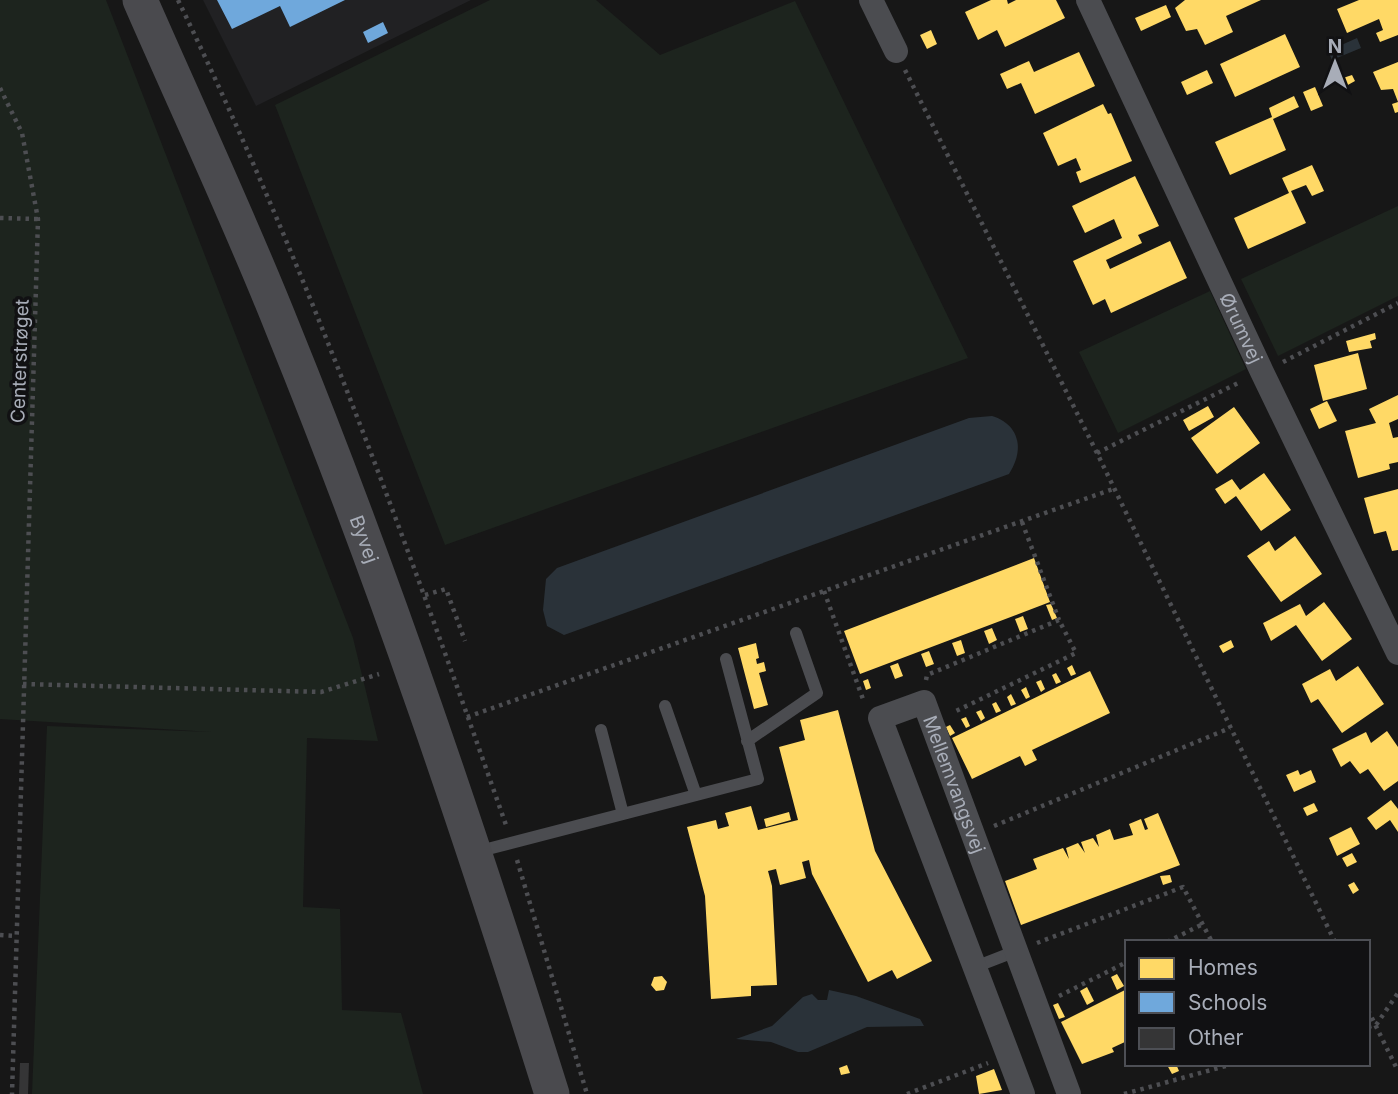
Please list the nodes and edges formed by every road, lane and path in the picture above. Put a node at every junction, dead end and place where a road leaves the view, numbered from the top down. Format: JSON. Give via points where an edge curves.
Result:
{"nodes":[{"id":1,"x":140,"y":0,"type":"edge"},
{"id":2,"x":871,"y":0,"type":"edge"},
{"id":3,"x":1088,"y":0,"type":"edge"},
{"id":4,"x":896,"y":51,"type":"joint"},
{"id":5,"x":0,"y":88,"type":"edge"},
{"id":6,"x":0,"y":218,"type":"edge"},
{"id":7,"x":38,"y":219,"type":"junction"},
{"id":8,"x":1113,"y":489,"type":"junction"},
{"id":9,"x":1022,"y":522,"type":"junction"},
{"id":10,"x":824,"y":591,"type":"junction"},
{"id":11,"x":425,"y":595,"type":"dead end"},
{"id":12,"x":1059,"y":620,"type":"junction"},
{"id":13,"x":796,"y":632,"type":"dead end"},
{"id":14,"x":465,"y":641,"type":"dead end"},
{"id":15,"x":1398,"y":653,"type":"edge"},
{"id":16,"x":726,"y":659,"type":"dead end"},
{"id":17,"x":379,"y":674,"type":"dead end"},
{"id":18,"x":23,"y":684,"type":"junction"},
{"id":19,"x":664,"y":706,"type":"dead end"},
{"id":20,"x":928,"y":712,"type":"junction"},
{"id":21,"x":880,"y":718,"type":"junction"},
{"id":22,"x":1230,"y":727,"type":"junction"},
{"id":23,"x":433,"y":729,"type":"junction"},
{"id":24,"x":601,"y":730,"type":"dead end"},
{"id":25,"x":747,"y":740,"type":"junction"},
{"id":26,"x":696,"y":795,"type":"junction"},
{"id":27,"x":623,"y":814,"type":"junction"},
{"id":28,"x":974,"y":835,"type":"junction"},
{"id":29,"x":476,"y":852,"type":"junction"},
{"id":30,"x":1203,"y":924,"type":"junction"},
{"id":31,"x":0,"y":935,"type":"edge"},
{"id":32,"x":16,"y":936,"type":"junction"},
{"id":33,"x":1171,"y":940,"type":"edge"},
{"id":34,"x":1211,"y":940,"type":"edge"},
{"id":35,"x":1334,"y":940,"type":"edge"},
{"id":36,"x":1016,"y":951,"type":"junction"},
{"id":37,"x":1125,"y":963,"type":"edge"},
{"id":38,"x":975,"y":967,"type":"junction"},
{"id":39,"x":1398,"y":993,"type":"edge"},
{"id":40,"x":1037,"y":1007,"type":"junction"},
{"id":41,"x":1370,"y":1014,"type":"edge"},
{"id":42,"x":1376,"y":1025,"type":"junction"},
{"id":43,"x":1370,"y":1026,"type":"edge"},
{"id":44,"x":1008,"y":1055,"type":"junction"},
{"id":45,"x":1226,"y":1066,"type":"edge"},
{"id":46,"x":1398,"y":1071,"type":"edge"},
{"id":47,"x":12,"y":1094,"type":"edge"},
{"id":48,"x":552,"y":1094,"type":"edge"},
{"id":49,"x":907,"y":1094,"type":"edge"},
{"id":50,"x":1023,"y":1094,"type":"edge"},
{"id":51,"x":1069,"y":1094,"type":"edge"},
{"id":52,"x":1124,"y":1094,"type":"edge"}],
"edges":[{"from":1,"to":23,"type":"street","name":"Byvej","via":[[283,327],[386,593]]},
{"from":2,"to":4,"type":"street"},
{"from":3,"to":15,"type":"street","name":"Ørumvej"},
{"from":4,"to":8,"type":"path"},
{"from":5,"to":7,"type":"path","name":"Centerstrøget","via":[[22,133]]},
{"from":6,"to":7,"type":"path"},
{"from":7,"to":18,"type":"path","name":"Centerstrøget"},
{"from":8,"to":9,"type":"path"},
{"from":8,"to":22,"type":"path"},
{"from":9,"to":10,"type":"path"},
{"from":9,"to":12,"type":"path"},
{"from":10,"to":21,"type":"path","via":[[869,715]]},
{"from":10,"to":23,"type":"path"},
{"from":11,"to":14,"type":"path","via":[[446,589]]},
{"from":12,"to":20,"type":"path","via":[[927,675]]},
{"from":12,"to":20,"type":"path","via":[[1076,653]]},
{"from":13,"to":25,"type":"lane","via":[[817,693]]},
{"from":16,"to":25,"type":"lane"},
{"from":17,"to":18,"type":"path","via":[[321,692]]},
{"from":18,"to":32,"type":"path","name":"Centerstrøget"},
{"from":19,"to":26,"type":"lane"},
{"from":20,"to":21,"type":"street","name":"Mellemvangsvej"},
{"from":20,"to":28,"type":"street","name":"Mellemvangsvej"},
{"from":21,"to":38,"type":"street"},
{"from":22,"to":28,"type":"path"},
{"from":22,"to":35,"type":"path"},
{"from":23,"to":29,"type":"street","name":"Byvej"},
{"from":24,"to":27,"type":"lane"},
{"from":25,"to":26,"type":"lane","via":[[758,779]]},
{"from":26,"to":27,"type":"lane"},
{"from":27,"to":29,"type":"lane"},
{"from":28,"to":36,"type":"street","name":"Mellemvangsvej"},
{"from":29,"to":48,"type":"street","name":"Byvej"},
{"from":30,"to":33,"type":"path"},
{"from":30,"to":34,"type":"path"},
{"from":30,"to":36,"type":"path","via":[[1183,887]]},
{"from":31,"to":32,"type":"path"},
{"from":32,"to":47,"type":"path","name":"Centerstrøget"},
{"from":36,"to":38,"type":"lane"},
{"from":36,"to":40,"type":"street","name":"Mellemvangsvej"},
{"from":37,"to":40,"type":"path"},
{"from":38,"to":44,"type":"street"},
{"from":39,"to":42,"type":"path"},
{"from":40,"to":51,"type":"street","name":"Mellemvangsvej"},
{"from":41,"to":42,"type":"path"},
{"from":42,"to":43,"type":"path"},
{"from":42,"to":46,"type":"path"},
{"from":44,"to":49,"type":"path"},
{"from":44,"to":50,"type":"street"},
{"from":45,"to":52,"type":"path"}]}
